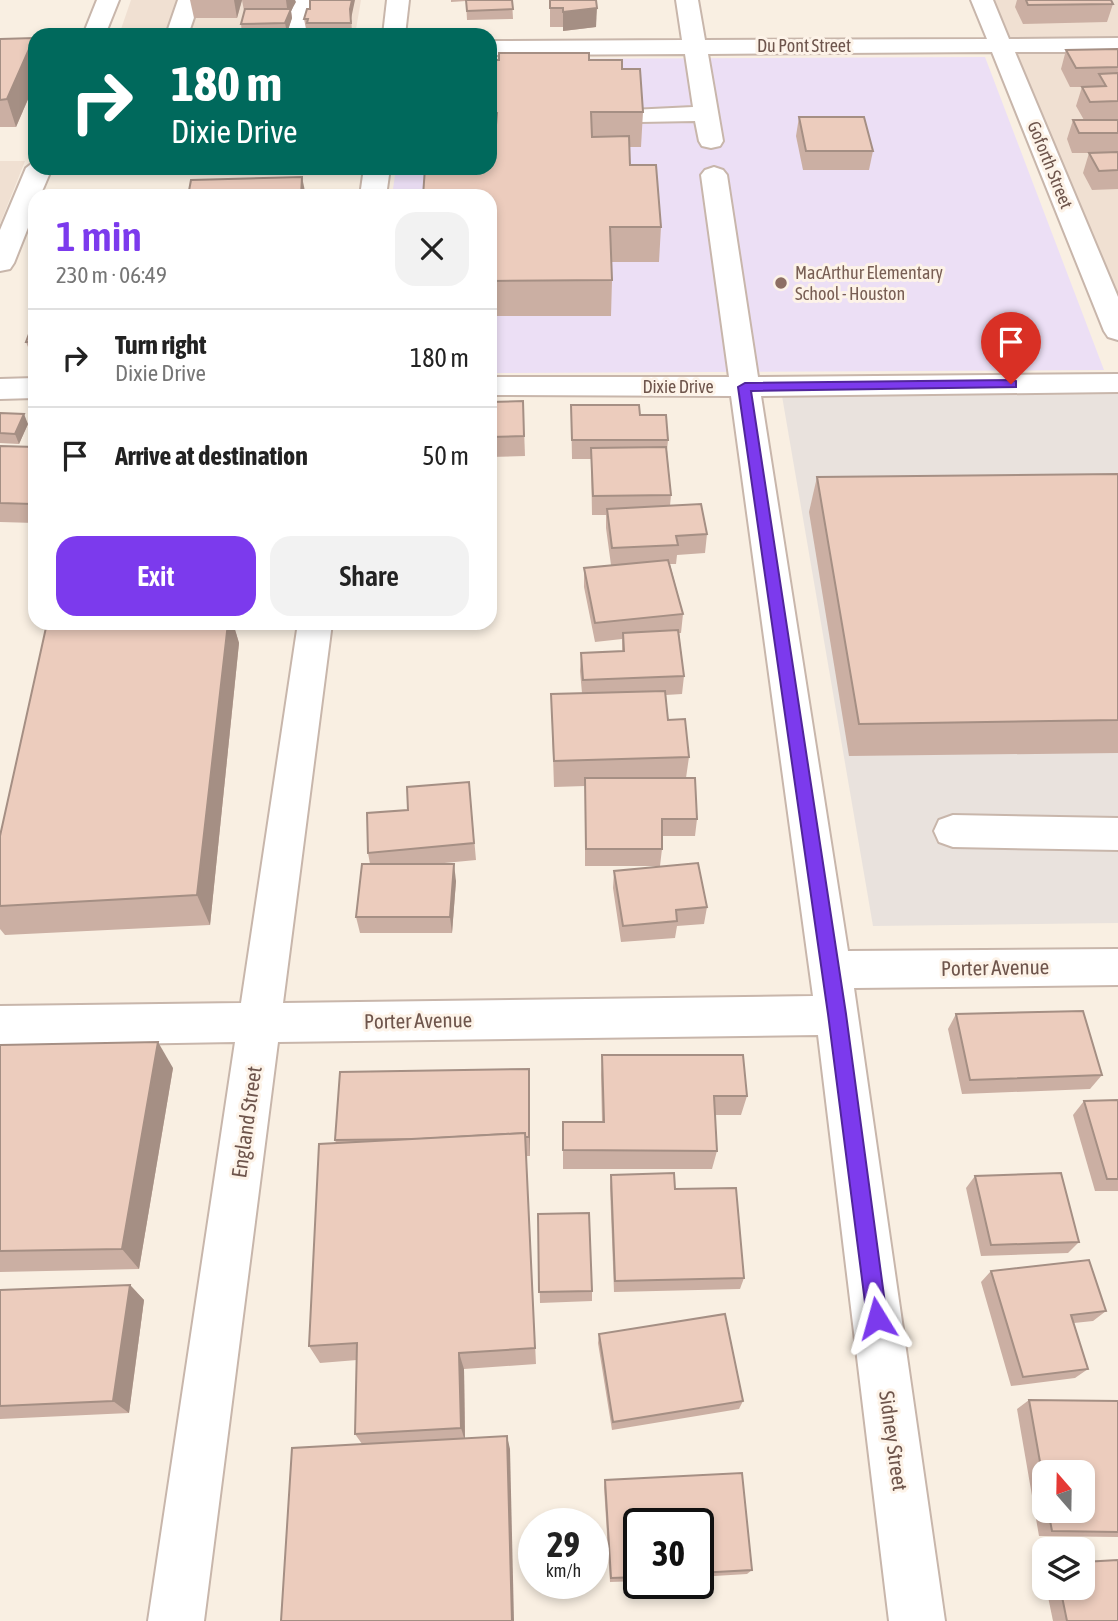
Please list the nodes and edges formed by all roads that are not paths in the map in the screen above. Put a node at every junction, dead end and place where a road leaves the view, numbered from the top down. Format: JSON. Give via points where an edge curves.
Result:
{"nodes":[{"id":1,"x":108,"y":0,"type":"edge"},
{"id":2,"x":189,"y":0,"type":"edge"},
{"id":3,"x":304,"y":0,"type":"edge"},
{"id":4,"x":398,"y":0,"type":"edge"},
{"id":5,"x":687,"y":0,"type":"edge"},
{"id":6,"x":982,"y":0,"type":"edge"},
{"id":7,"x":96,"y":28,"type":"edge"},
{"id":8,"x":179,"y":28,"type":"edge"},
{"id":9,"x":297,"y":28,"type":"edge"},
{"id":10,"x":395,"y":28,"type":"edge"},
{"id":11,"x":1118,"y":45,"type":"edge"},
{"id":12,"x":1002,"y":46,"type":"junction"},
{"id":13,"x":693,"y":47,"type":"junction"},
{"id":14,"x":497,"y":48,"type":"edge"},
{"id":15,"x":707,"y":114,"type":"junction"},
{"id":16,"x":640,"y":115,"type":"edge"},
{"id":17,"x":711,"y":141,"type":"dead end"},
{"id":18,"x":714,"y":175,"type":"dead end"},
{"id":19,"x":28,"y":195,"type":"edge"},
{"id":20,"x":0,"y":263,"type":"edge"},
{"id":21,"x":1118,"y":331,"type":"edge"},
{"id":22,"x":1118,"y":383,"type":"edge"},
{"id":23,"x":497,"y":386,"type":"edge"},
{"id":24,"x":745,"y":387,"type":"junction"},
{"id":25,"x":28,"y":388,"type":"edge"},
{"id":26,"x":0,"y":389,"type":"edge"},
{"id":27,"x":314,"y":630,"type":"edge"},
{"id":28,"x":953,"y":831,"type":"dead end"},
{"id":29,"x":1118,"y":834,"type":"edge"},
{"id":30,"x":1118,"y":967,"type":"edge"},
{"id":31,"x":830,"y":970,"type":"junction"},
{"id":32,"x":837,"y":1014,"type":"junction"},
{"id":33,"x":261,"y":1023,"type":"junction"},
{"id":34,"x":0,"y":1026,"type":"edge"},
{"id":35,"x":176,"y":1621,"type":"edge"},
{"id":36,"x":917,"y":1621,"type":"edge"}],
"edges":[{"from":1,"to":7,"type":"street"},
{"from":2,"to":8,"type":"street"},
{"from":3,"to":9,"type":"street"},
{"from":4,"to":10,"type":"street"},
{"from":5,"to":13,"type":"street"},
{"from":6,"to":12,"type":"street","name":"Goforth Street"},
{"from":11,"to":12,"type":"street","name":"Du Pont Street"},
{"from":12,"to":13,"type":"street","name":"Du Pont Street"},
{"from":12,"to":21,"type":"street","name":"Goforth Street"},
{"from":13,"to":14,"type":"street","name":"Du Pont Street"},
{"from":13,"to":15,"type":"street"},
{"from":15,"to":16,"type":"street"},
{"from":15,"to":17,"type":"street"},
{"from":18,"to":24,"type":"street","name":"Sidney Street"},
{"from":19,"to":20,"type":"street"},
{"from":22,"to":24,"type":"street","name":"Dixie Drive"},
{"from":23,"to":24,"type":"street","name":"Dixie Drive"},
{"from":24,"to":31,"type":"street","name":"Sidney Street"},
{"from":25,"to":26,"type":"street"},
{"from":27,"to":33,"type":"street","name":"England Street"},
{"from":28,"to":29,"type":"street"},
{"from":30,"to":31,"type":"street","name":"Porter Avenue"},
{"from":31,"to":32,"type":"street","name":"Sidney Street"},
{"from":32,"to":33,"type":"street","name":"Porter Avenue"},
{"from":32,"to":36,"type":"street","name":"Sidney Street"},
{"from":33,"to":34,"type":"street","name":"Porter Avenue"},
{"from":33,"to":35,"type":"street","name":"England Street"}]}
